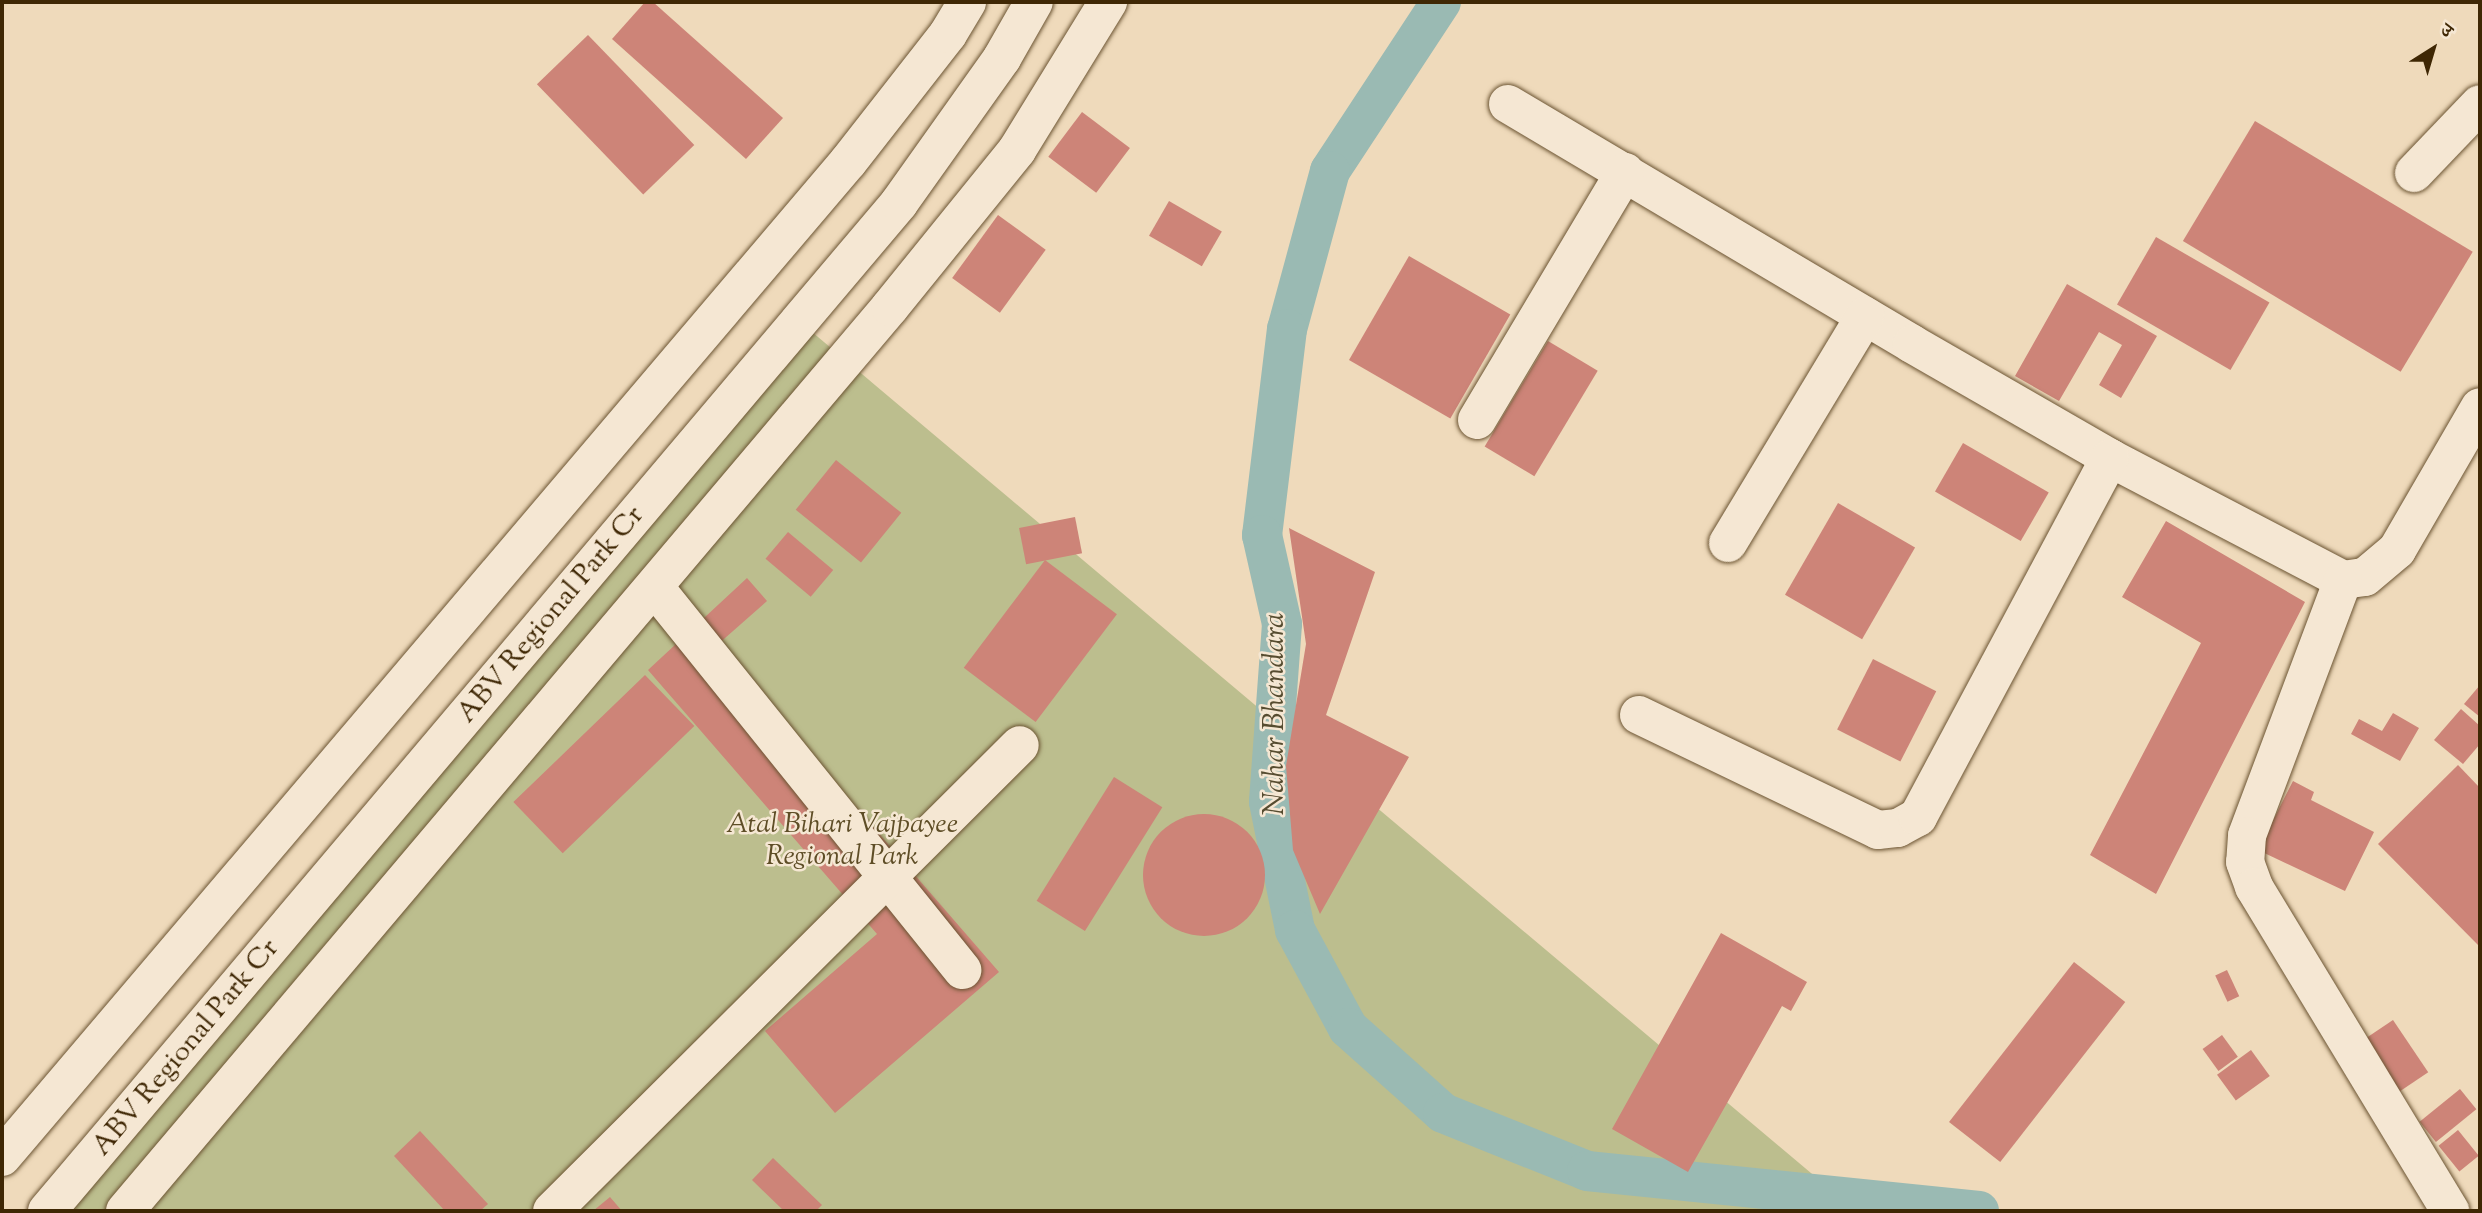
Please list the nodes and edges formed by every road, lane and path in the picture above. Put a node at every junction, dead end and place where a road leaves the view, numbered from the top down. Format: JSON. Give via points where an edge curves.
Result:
{"nodes":[{"id":1,"x":967,"y":2,"type":"edge"},
{"id":2,"x":1034,"y":2,"type":"edge"},
{"id":3,"x":1108,"y":2,"type":"edge"},
{"id":4,"x":1508,"y":104,"type":"dead end"},
{"id":5,"x":2480,"y":104,"type":"edge"},
{"id":6,"x":1625,"y":172,"type":"junction"},
{"id":7,"x":2414,"y":173,"type":"dead end"},
{"id":8,"x":1865,"y":316,"type":"junction"},
{"id":9,"x":2480,"y":407,"type":"edge"},
{"id":10,"x":1477,"y":419,"type":"dead end"},
{"id":11,"x":2110,"y":458,"type":"junction"},
{"id":12,"x":1728,"y":543,"type":"dead end"},
{"id":13,"x":2343,"y":580,"type":"junction"},
{"id":14,"x":656,"y":589,"type":"junction"},
{"id":15,"x":1639,"y":715,"type":"dead end"},
{"id":16,"x":1020,"y":746,"type":"dead end"},
{"id":17,"x":888,"y":877,"type":"junction"},
{"id":18,"x":962,"y":970,"type":"dead end"},
{"id":19,"x":2,"y":1157,"type":"edge"},
{"id":20,"x":47,"y":1211,"type":"edge"},
{"id":21,"x":125,"y":1211,"type":"edge"},
{"id":22,"x":552,"y":1211,"type":"edge"},
{"id":23,"x":2450,"y":1211,"type":"edge"}],
"edges":[{"from":1,"to":19,"type":"street","via":[[948,34],[848,162]]},
{"from":2,"to":20,"type":"street","name":"ABV Regional Park Cr","via":[[1002,58],[899,203]]},
{"from":3,"to":14,"type":"street","via":[[1017,150]]},
{"from":4,"to":6,"type":"street"},
{"from":5,"to":7,"type":"street"},
{"from":6,"to":8,"type":"street"},
{"from":6,"to":10,"type":"street"},
{"from":8,"to":11,"type":"street"},
{"from":8,"to":12,"type":"street"},
{"from":9,"to":13,"type":"street","via":[[2397,550],[2365,577]]},
{"from":11,"to":13,"type":"street"},
{"from":11,"to":15,"type":"street","via":[[1918,817],[1898,828],[1878,830]]},
{"from":13,"to":23,"type":"street","via":[[2247,836],[2245,862],[2254,887]]},
{"from":14,"to":17,"type":"street"},
{"from":14,"to":21,"type":"street"},
{"from":16,"to":17,"type":"street"},
{"from":17,"to":18,"type":"street"},
{"from":17,"to":22,"type":"street"}]}
